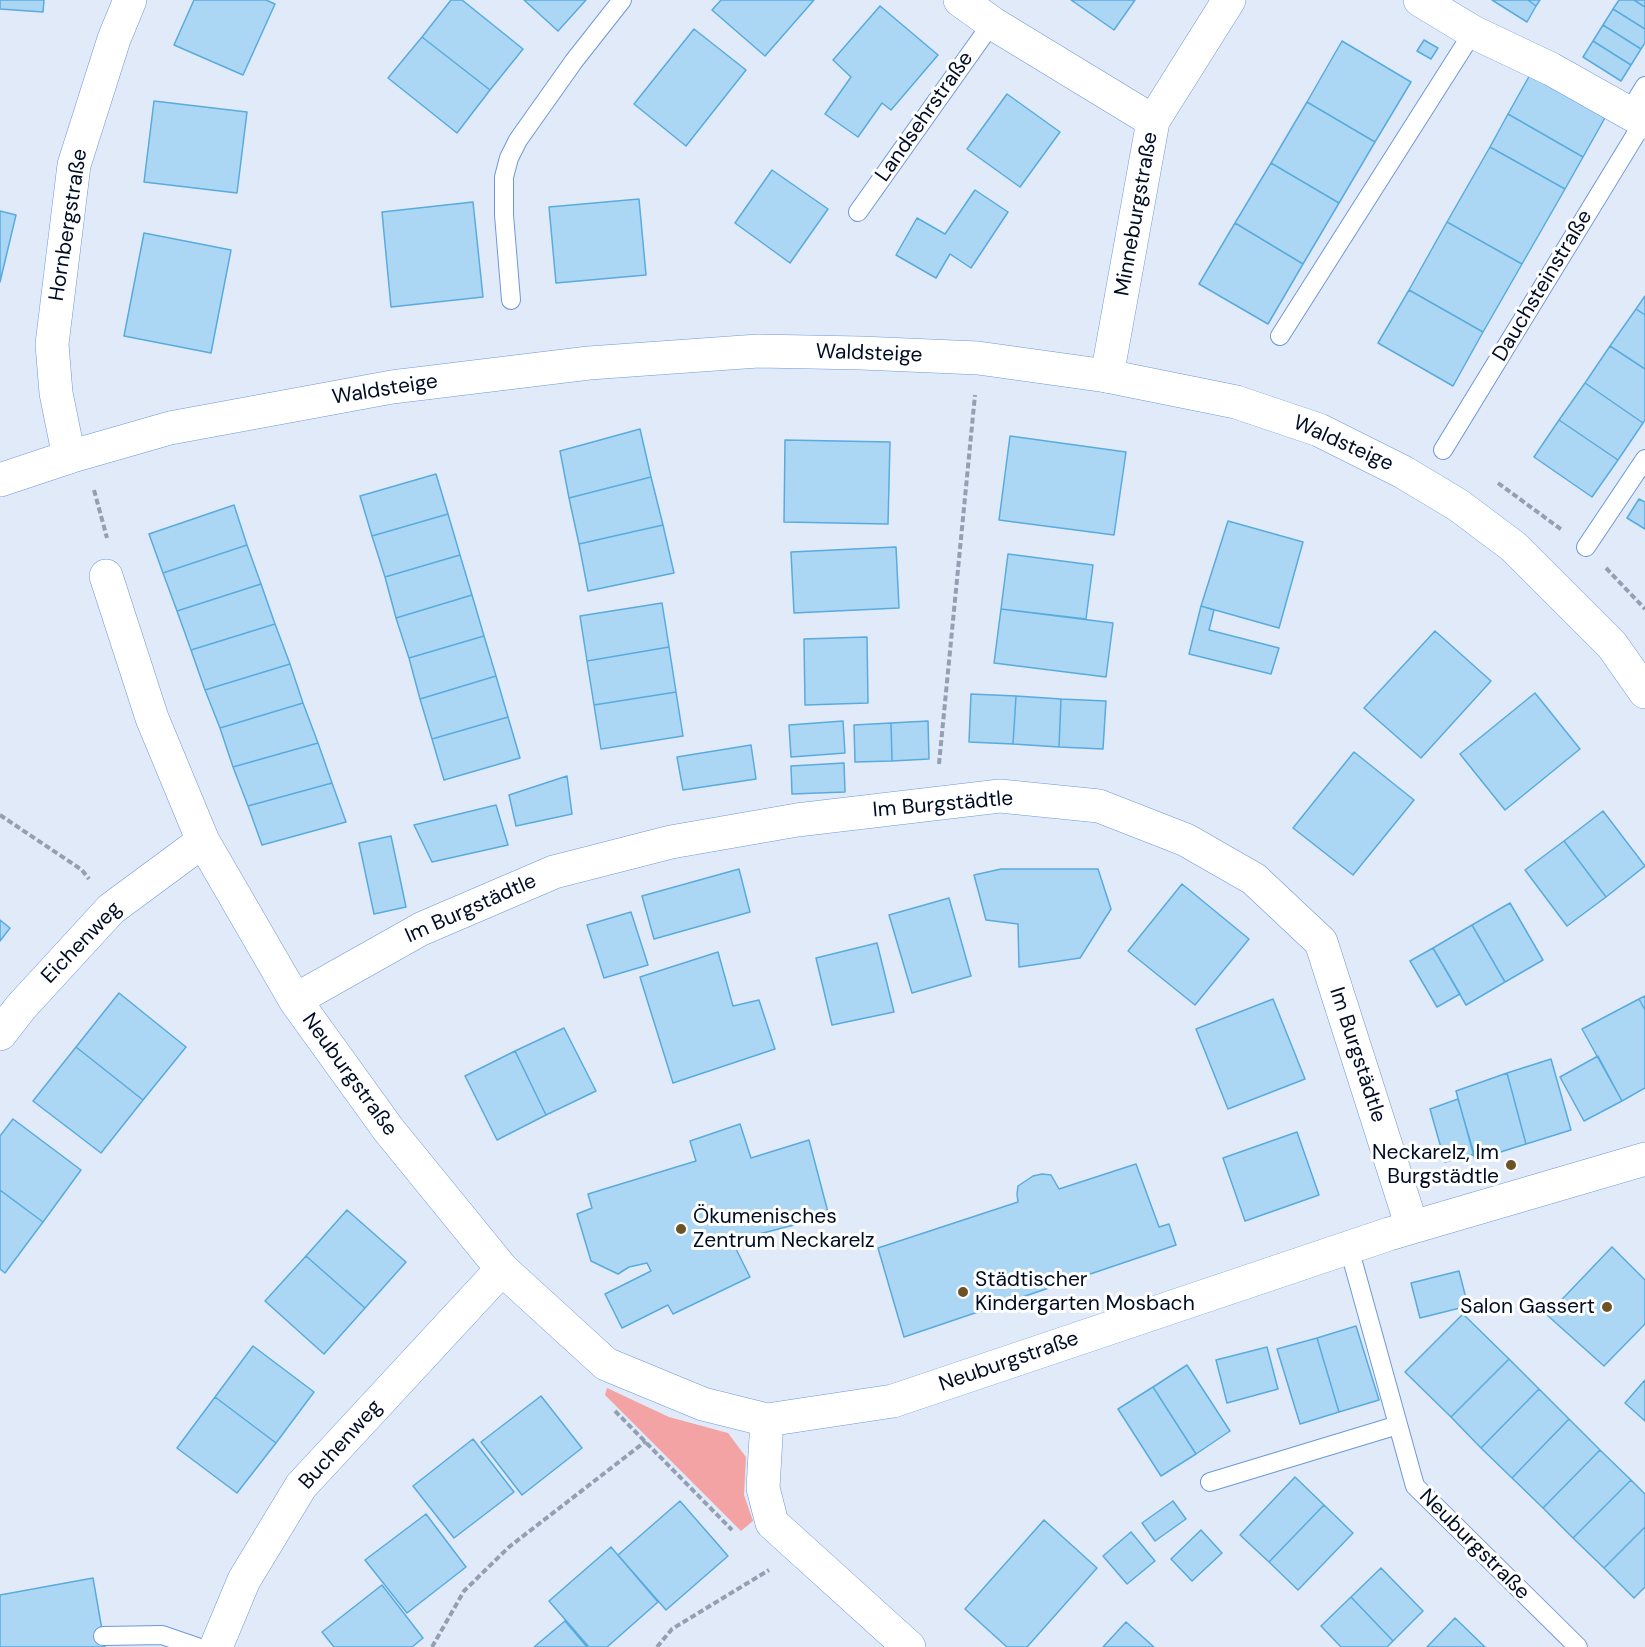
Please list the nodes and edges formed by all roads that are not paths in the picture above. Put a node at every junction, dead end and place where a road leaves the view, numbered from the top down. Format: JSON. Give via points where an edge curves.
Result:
{"nodes":[{"id":1,"x":130,"y":0,"type":"edge"},
{"id":2,"x":622,"y":0,"type":"edge"},
{"id":3,"x":960,"y":0,"type":"edge"},
{"id":4,"x":1228,"y":0,"type":"edge"},
{"id":5,"x":1420,"y":0,"type":"edge"},
{"id":6,"x":992,"y":23,"type":"junction"},
{"id":7,"x":1473,"y":32,"type":"junction"},
{"id":8,"x":1641,"y":110,"type":"edge"},
{"id":9,"x":1153,"y":122,"type":"junction"},
{"id":10,"x":858,"y":212,"type":"dead end"},
{"id":11,"x":511,"y":300,"type":"dead end"},
{"id":12,"x":1280,"y":336,"type":"dead end"},
{"id":13,"x":1107,"y":376,"type":"junction"},
{"id":14,"x":1443,"y":450,"type":"dead end"},
{"id":15,"x":76,"y":455,"type":"junction"},
{"id":16,"x":1645,"y":459,"type":"edge"},
{"id":17,"x":0,"y":480,"type":"edge"},
{"id":18,"x":1586,"y":547,"type":"dead end"},
{"id":19,"x":106,"y":576,"type":"road end"},
{"id":20,"x":1645,"y":692,"type":"edge"},
{"id":21,"x":203,"y":841,"type":"junction"},
{"id":22,"x":295,"y":1000,"type":"junction"},
{"id":23,"x":0,"y":1034,"type":"edge"},
{"id":24,"x":1645,"y":1159,"type":"edge"},
{"id":25,"x":1412,"y":1227,"type":"junction"},
{"id":26,"x":1349,"y":1248,"type":"junction"},
{"id":27,"x":502,"y":1269,"type":"junction"},
{"id":28,"x":767,"y":1420,"type":"junction"},
{"id":29,"x":1398,"y":1425,"type":"junction"},
{"id":30,"x":1210,"y":1482,"type":"dead end"},
{"id":31,"x":103,"y":1636,"type":"dead end"},
{"id":32,"x":197,"y":1647,"type":"edge"},
{"id":33,"x":216,"y":1647,"type":"edge"},
{"id":34,"x":909,"y":1647,"type":"edge"},
{"id":35,"x":1578,"y":1647,"type":"edge"}],
"edges":[{"from":1,"to":15,"type":"street","name":"Hornbergstraße","via":[[74,165],[52,344],[56,393]]},
{"from":2,"to":11,"type":"lane","via":[[574,61],[509,158],[504,177],[504,215]]},
{"from":3,"to":6,"type":"street"},
{"from":4,"to":9,"type":"street","name":"Minneburgstraße"},
{"from":5,"to":7,"type":"street","name":"Dauchsteinstraße"},
{"from":6,"to":9,"type":"street"},
{"from":6,"to":10,"type":"lane","name":"Landsehrstraße"},
{"from":7,"to":8,"type":"street","name":"Dauchsteinstraße"},
{"from":7,"to":12,"type":"lane"},
{"from":8,"to":14,"type":"lane","name":"Dauchsteinstraße"},
{"from":9,"to":13,"type":"street","name":"Minneburgstraße"},
{"from":13,"to":15,"type":"street","name":"Waldsteige","via":[[978,358],[861,353],[758,351],[589,363],[392,387],[170,428]]},
{"from":13,"to":20,"type":"street","name":"Waldsteige","via":[[1236,402],[1319,430],[1403,472],[1458,505],[1514,547],[1612,645]]},
{"from":15,"to":17,"type":"street","name":"Waldsteige"},
{"from":16,"to":18,"type":"lane"},
{"from":19,"to":21,"type":"street","name":"Neuburgstraße","via":[[152,718]]},
{"from":21,"to":22,"type":"street","name":"Neuburgstraße"},
{"from":21,"to":23,"type":"street","name":"Eichenweg","via":[[111,909]]},
{"from":22,"to":25,"type":"street","name":"Im Burgstädtle","via":[[421,929],[555,872],[671,842],[797,820],[1000,796],[1099,806],[1186,840],[1254,879],[1321,942]]},
{"from":22,"to":27,"type":"street","name":"Neuburgstraße","via":[[388,1129]]},
{"from":24,"to":25,"type":"street","name":"Neuburgstraße"},
{"from":25,"to":26,"type":"street","name":"Neuburgstraße"},
{"from":26,"to":28,"type":"street","name":"Neuburgstraße","via":[[893,1401]]},
{"from":26,"to":29,"type":"lane","name":"Neuburgstraße"},
{"from":27,"to":28,"type":"street","name":"Neuburgstraße","via":[[606,1364],[703,1404]]},
{"from":27,"to":33,"type":"street","name":"Buchenweg","via":[[301,1486],[244,1580]]},
{"from":28,"to":34,"type":"street","via":[[763,1488],[772,1523]]},
{"from":29,"to":30,"type":"lane"},
{"from":29,"to":35,"type":"lane","name":"Neuburgstraße","via":[[1415,1486]]},
{"from":31,"to":32,"type":"lane","via":[[162,1635]]}]}
